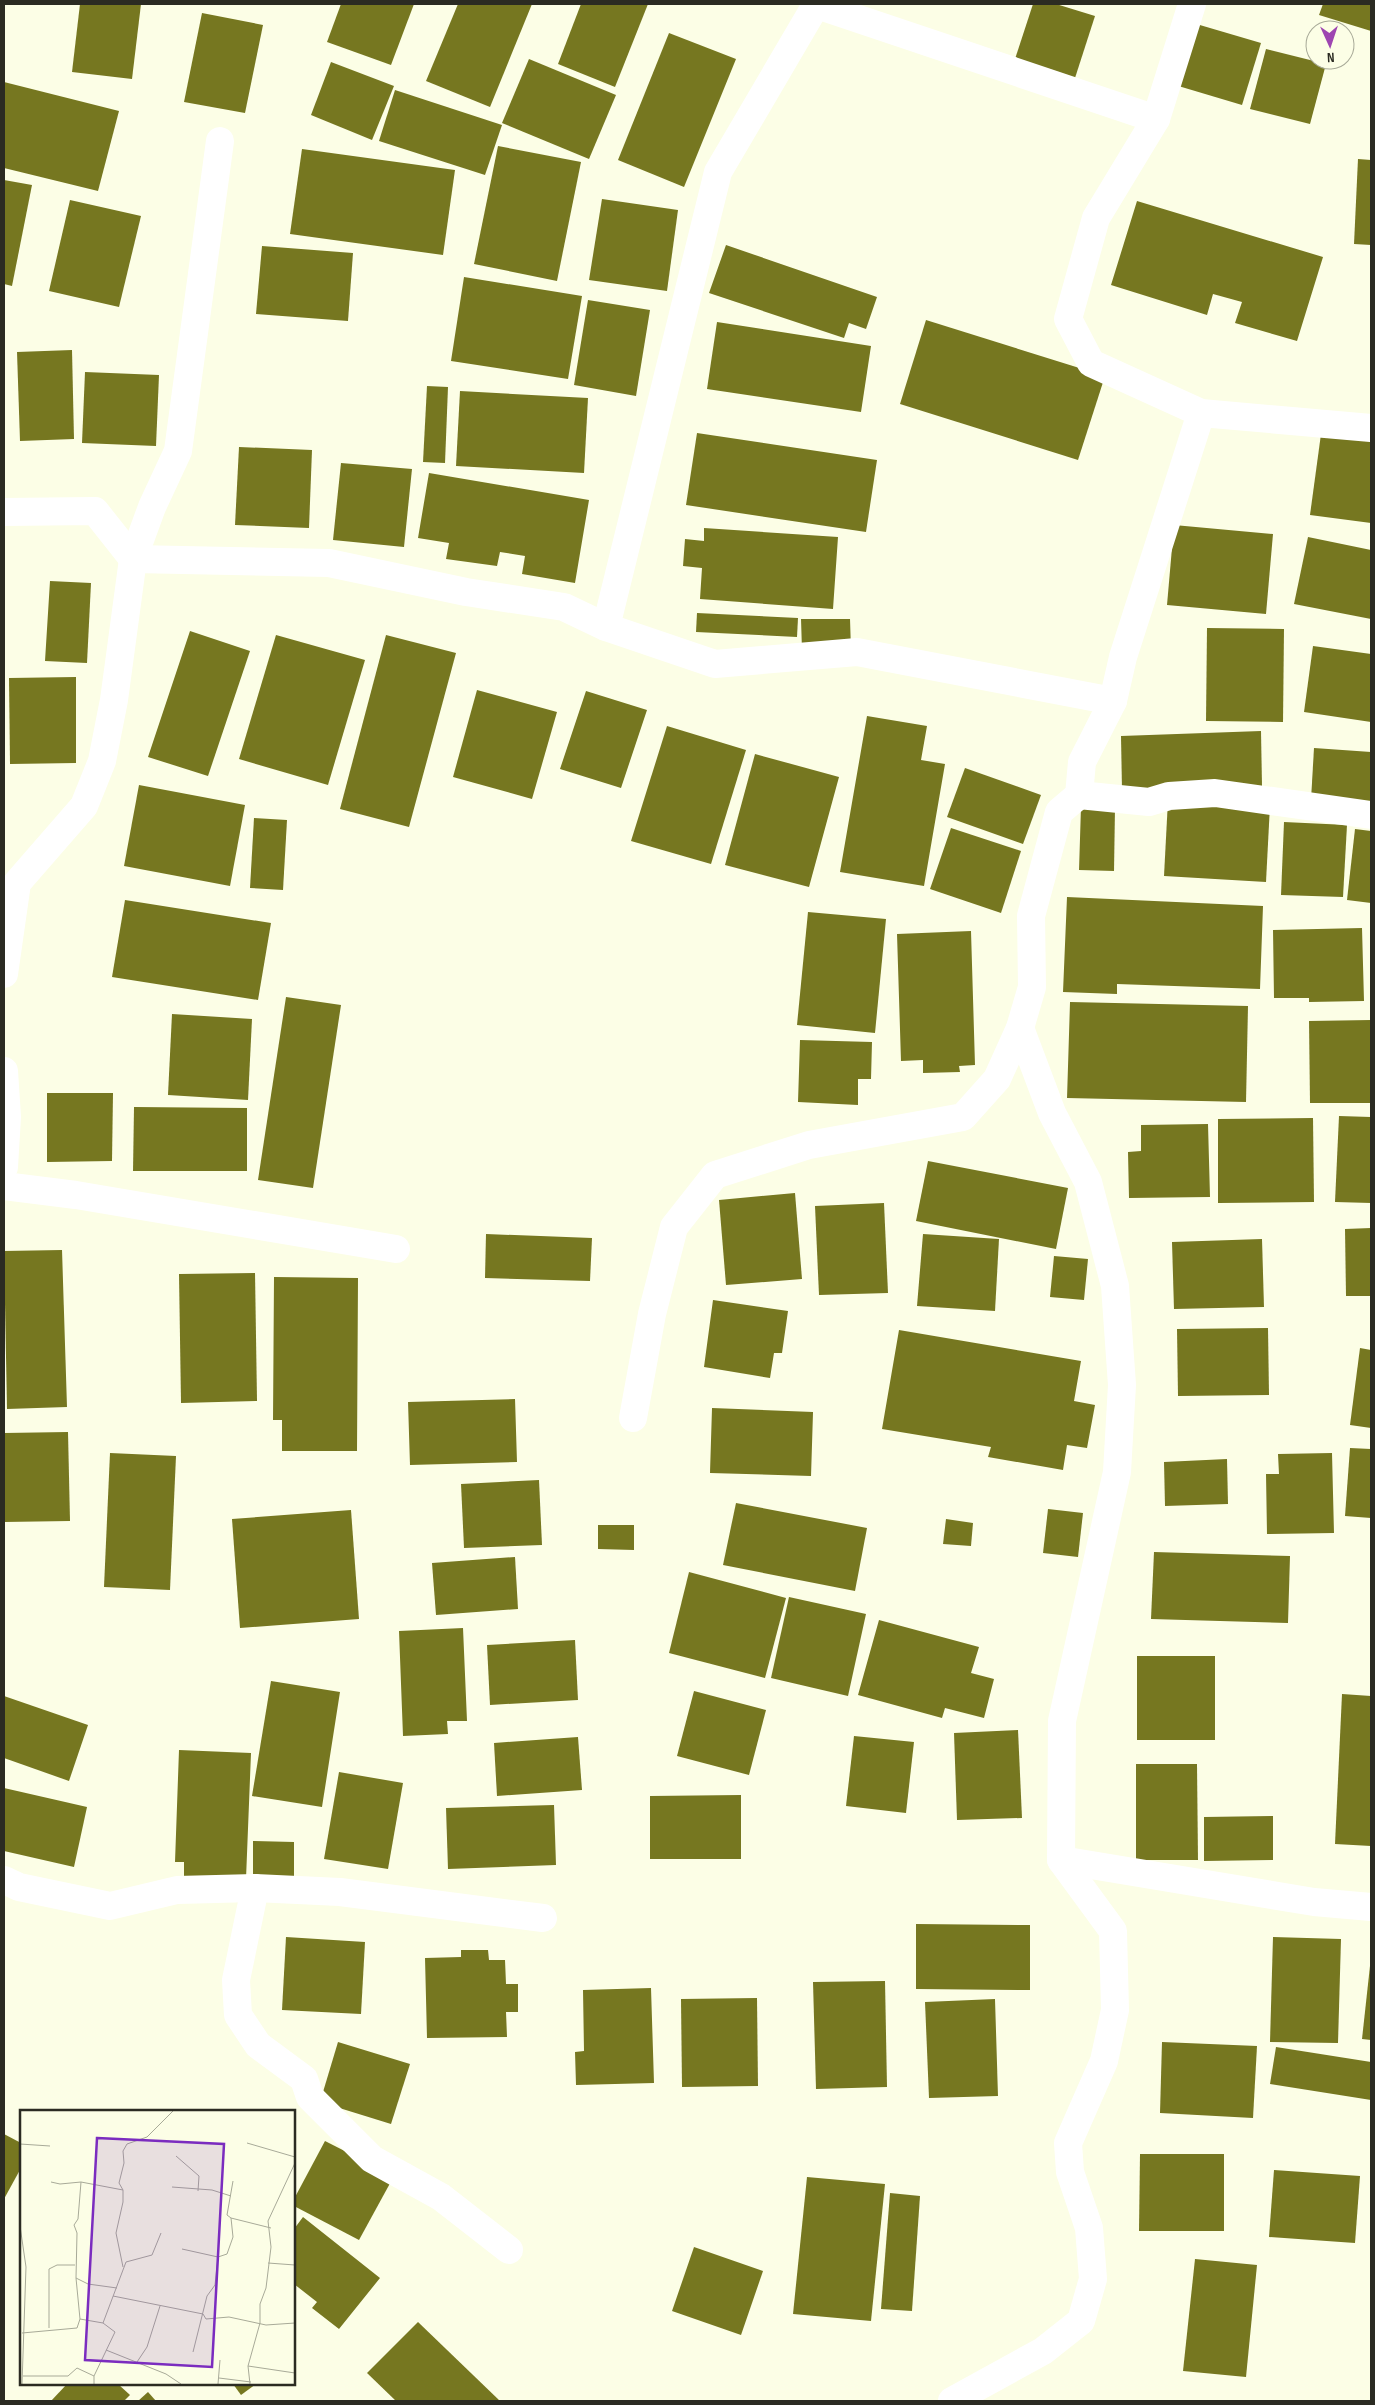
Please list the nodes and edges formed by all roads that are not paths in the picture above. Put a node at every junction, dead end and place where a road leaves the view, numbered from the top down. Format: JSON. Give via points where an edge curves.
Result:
{"nodes":[{"id":1,"x":815,"y":4,"type":"edge"},
{"id":2,"x":1192,"y":4,"type":"edge"},
{"id":3,"x":1156,"y":119,"type":"junction"},
{"id":4,"x":220,"y":141,"type":"dead end"},
{"id":5,"x":1201,"y":413,"type":"junction"},
{"id":6,"x":1371,"y":428,"type":"edge"},
{"id":7,"x":4,"y":512,"type":"edge"},
{"id":8,"x":133,"y":558,"type":"junction"},
{"id":9,"x":606,"y":627,"type":"junction"},
{"id":10,"x":1113,"y":701,"type":"junction"},
{"id":11,"x":1079,"y":795,"type":"junction"},
{"id":12,"x":1371,"y":815,"type":"edge"},
{"id":13,"x":4,"y":974,"type":"edge"},
{"id":14,"x":1020,"y":1028,"type":"junction"},
{"id":15,"x":4,"y":1071,"type":"edge"},
{"id":16,"x":4,"y":1166,"type":"edge"},
{"id":17,"x":4,"y":1186,"type":"edge"},
{"id":18,"x":396,"y":1249,"type":"dead end"},
{"id":19,"x":633,"y":1418,"type":"dead end"},
{"id":20,"x":1061,"y":1860,"type":"junction"},
{"id":21,"x":4,"y":1880,"type":"edge"},
{"id":22,"x":255,"y":1888,"type":"junction"},
{"id":23,"x":1371,"y":1907,"type":"edge"},
{"id":24,"x":543,"y":1918,"type":"dead end"},
{"id":25,"x":509,"y":2250,"type":"dead end"},
{"id":26,"x":952,"y":2401,"type":"edge"}],
"edges":[{"from":1,"to":3,"type":"street"},
{"from":1,"to":9,"type":"street","via":[[718,172]]},
{"from":2,"to":3,"type":"street"},
{"from":3,"to":5,"type":"street","via":[[1096,218],[1068,319],[1091,364]]},
{"from":4,"to":8,"type":"street","via":[[178,452]]},
{"from":5,"to":6,"type":"street"},
{"from":5,"to":10,"type":"street","via":[[1123,657]]},
{"from":7,"to":8,"type":"street","via":[[95,511]]},
{"from":8,"to":9,"type":"street","via":[[329,563],[466,592],[564,607]]},
{"from":8,"to":13,"type":"street","via":[[114,700],[102,761],[84,806],[17,883]]},
{"from":9,"to":10,"type":"street","via":[[715,664],[858,652]]},
{"from":10,"to":11,"type":"street","via":[[1082,762]]},
{"from":11,"to":12,"type":"street","via":[[1149,802],[1170,796],[1215,793]]},
{"from":11,"to":14,"type":"street","via":[[1059,812],[1033,908],[1032,987]]},
{"from":14,"to":19,"type":"street","via":[[997,1080],[963,1118],[809,1145],[714,1175],[674,1228],[652,1314]]},
{"from":14,"to":20,"type":"street","via":[[1052,1114],[1088,1182],[1115,1286],[1122,1385],[1117,1472],[1062,1721]]},
{"from":15,"to":16,"type":"street","via":[[7,1117]]},
{"from":17,"to":18,"type":"street","via":[[76,1195]]},
{"from":20,"to":23,"type":"street","via":[[1314,1902]]},
{"from":20,"to":26,"type":"street","via":[[1112,1931],[1115,2010],[1104,2061],[1068,2143],[1070,2172],[1089,2228],[1093,2279],[1081,2321],[1043,2351]]},
{"from":21,"to":22,"type":"street","via":[[19,1887],[110,1906],[177,1890]]},
{"from":22,"to":24,"type":"street","via":[[340,1892]]},
{"from":22,"to":25,"type":"street","via":[[236,1980],[238,2015],[258,2045],[304,2079],[310,2096],[372,2158],[441,2197]]}]}
